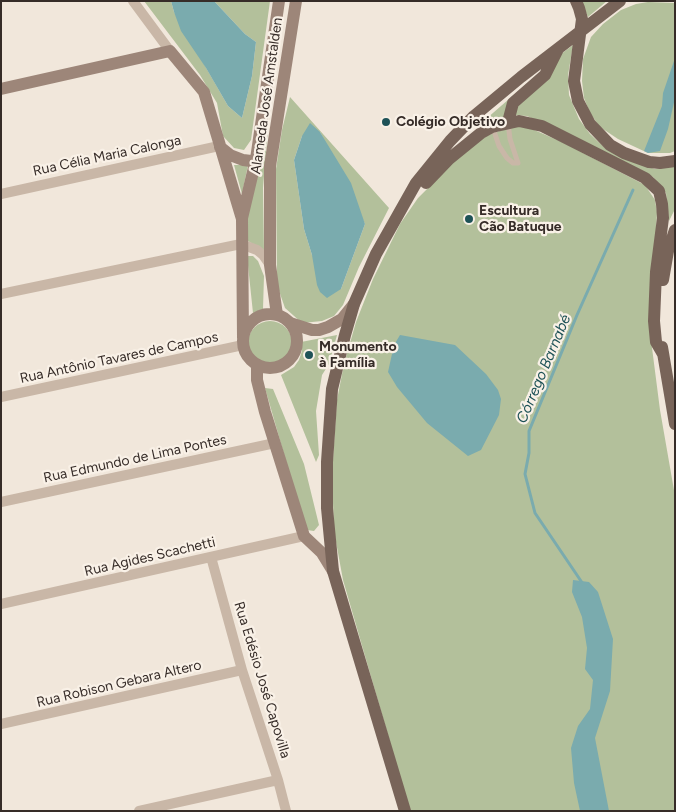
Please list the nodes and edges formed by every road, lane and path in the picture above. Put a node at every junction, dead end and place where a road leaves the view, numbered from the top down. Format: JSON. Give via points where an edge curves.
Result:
{"nodes":[{"id":1,"x":133,"y":1,"type":"edge"},
{"id":2,"x":279,"y":1,"type":"edge"},
{"id":3,"x":296,"y":1,"type":"edge"},
{"id":4,"x":576,"y":1,"type":"edge"},
{"id":5,"x":620,"y":1,"type":"edge"},
{"id":6,"x":581,"y":31,"type":"junction"},
{"id":7,"x":559,"y":47,"type":"junction"},
{"id":8,"x":170,"y":51,"type":"junction"},
{"id":9,"x":1,"y":88,"type":"edge"},
{"id":10,"x":508,"y":122,"type":"junction"},
{"id":11,"x":492,"y":127,"type":"junction"},
{"id":12,"x":219,"y":146,"type":"junction"},
{"id":13,"x":256,"y":159,"type":"junction"},
{"id":14,"x":675,"y":161,"type":"edge"},
{"id":15,"x":1,"y":194,"type":"edge"},
{"id":16,"x":242,"y":219,"type":"junction"},
{"id":17,"x":394,"y":221,"type":"junction"},
{"id":18,"x":675,"y":230,"type":"edge"},
{"id":19,"x":241,"y":244,"type":"junction"},
{"id":20,"x":270,"y":265,"type":"junction"},
{"id":21,"x":1,"y":294,"type":"edge"},
{"id":22,"x":354,"y":304,"type":"junction"},
{"id":23,"x":277,"y":315,"type":"junction"},
{"id":24,"x":290,"y":323,"type":"junction"},
{"id":25,"x":243,"y":342,"type":"junction"},
{"id":26,"x":663,"y":354,"type":"junction"},
{"id":27,"x":256,"y":365,"type":"junction"},
{"id":28,"x":1,"y":397,"type":"edge"},
{"id":29,"x":675,"y":424,"type":"edge"},
{"id":30,"x":275,"y":443,"type":"junction"},
{"id":31,"x":1,"y":502,"type":"edge"},
{"id":32,"x":304,"y":536,"type":"junction"},
{"id":33,"x":212,"y":557,"type":"junction"},
{"id":34,"x":333,"y":571,"type":"junction"},
{"id":35,"x":1,"y":604,"type":"edge"},
{"id":36,"x":242,"y":670,"type":"junction"},
{"id":37,"x":1,"y":724,"type":"edge"},
{"id":38,"x":278,"y":780,"type":"junction"},
{"id":39,"x":139,"y":811,"type":"edge"},
{"id":40,"x":286,"y":811,"type":"edge"},
{"id":41,"x":405,"y":811,"type":"edge"}],
"edges":[{"from":1,"to":8,"type":"street"},
{"from":2,"to":13,"type":"street","name":"Alameda José Amstalden"},
{"from":3,"to":20,"type":"street","name":"Alameda José Amstalden","via":[[270,166]]},
{"from":4,"to":6,"type":"main road"},
{"from":5,"to":6,"type":"main road"},
{"from":6,"to":7,"type":"main road"},
{"from":6,"to":14,"type":"main road","via":[[574,81],[578,101],[590,124],[610,145],[624,153],[649,162]]},
{"from":7,"to":10,"type":"main road","via":[[545,75],[513,103]]},
{"from":7,"to":17,"type":"main road","via":[[474,116],[450,141],[416,183]]},
{"from":8,"to":9,"type":"street"},
{"from":8,"to":12,"type":"street","via":[[204,92]]},
{"from":10,"to":11,"type":"main road"},
{"from":10,"to":11,"type":"lane","via":[[518,164],[507,158]]},
{"from":10,"to":26,"type":"main road","via":[[542,126],[645,178],[659,191],[663,218],[654,321],[656,342]]},
{"from":11,"to":17,"type":"main road","via":[[449,159]]},
{"from":12,"to":13,"type":"street","via":[[243,160]]},
{"from":12,"to":15,"type":"street","name":"Rua Célia Maria Calonga"},
{"from":12,"to":16,"type":"street"},
{"from":13,"to":16,"type":"street","name":"Alameda José Amstalden"},
{"from":16,"to":19,"type":"street"},
{"from":17,"to":22,"type":"main road"},
{"from":18,"to":26,"type":"main road","via":[[664,276]]},
{"from":19,"to":20,"type":"street","via":[[257,250]]},
{"from":19,"to":21,"type":"street"},
{"from":19,"to":25,"type":"street"},
{"from":20,"to":23,"type":"street","name":"Alameda José Amstalden"},
{"from":22,"to":24,"type":"street","via":[[342,319],[319,330]]},
{"from":22,"to":34,"type":"main road","via":[[334,381],[330,417],[327,508]]},
{"from":23,"to":24,"type":"street"},
{"from":23,"to":25,"type":"street","via":[[257,318],[249,324]]},
{"from":24,"to":27,"type":"street","via":[[297,337],[297,349],[290,360],[280,367],[268,369]]},
{"from":25,"to":27,"type":"street","via":[[246,353]]},
{"from":25,"to":28,"type":"street","name":"Rua Antônio Tavares de Campos"},
{"from":26,"to":29,"type":"main road"},
{"from":27,"to":30,"type":"street","via":[[257,380]]},
{"from":30,"to":31,"type":"street","name":"Rua Edmundo de Lima Pontes"},
{"from":30,"to":32,"type":"street"},
{"from":32,"to":33,"type":"street","name":"Rua Agides Scachetti"},
{"from":32,"to":34,"type":"street","via":[[322,553]]},
{"from":33,"to":35,"type":"street","name":"Rua Agides Scachetti"},
{"from":33,"to":36,"type":"street","name":"Rua Edésio José Capovilla"},
{"from":34,"to":41,"type":"main road"},
{"from":36,"to":37,"type":"street","name":"Rua Robison Gebara Altero"},
{"from":36,"to":38,"type":"street","name":"Rua Edésio José Capovilla"},
{"from":38,"to":39,"type":"street"},
{"from":38,"to":40,"type":"street","name":"Rua Edésio José Capovilla"}]}
